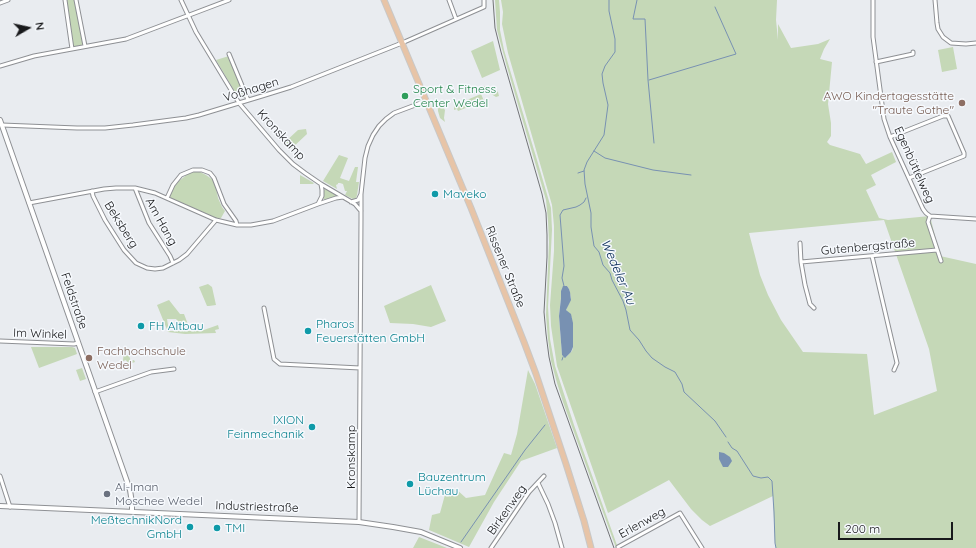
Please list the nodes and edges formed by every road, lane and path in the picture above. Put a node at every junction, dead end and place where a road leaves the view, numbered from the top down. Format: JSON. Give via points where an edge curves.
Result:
{"nodes":[{"id":1,"x":8,"y":0,"type":"edge"},
{"id":2,"x":65,"y":0,"type":"edge"},
{"id":3,"x":76,"y":0,"type":"edge"},
{"id":4,"x":181,"y":0,"type":"edge"},
{"id":5,"x":229,"y":0,"type":"edge"},
{"id":6,"x":384,"y":0,"type":"edge"},
{"id":7,"x":449,"y":0,"type":"edge"},
{"id":8,"x":484,"y":0,"type":"edge"},
{"id":9,"x":873,"y":0,"type":"edge"},
{"id":10,"x":935,"y":0,"type":"edge"},
{"id":11,"x":1,"y":3,"type":"edge"},
{"id":12,"x":188,"y":16,"type":"junction"},
{"id":13,"x":456,"y":20,"type":"junction"},
{"id":14,"x":402,"y":43,"type":"junction"},
{"id":15,"x":976,"y":43,"type":"edge"},
{"id":16,"x":85,"y":46,"type":"junction"},
{"id":17,"x":72,"y":49,"type":"junction"},
{"id":18,"x":229,"y":54,"type":"dead end"},
{"id":19,"x":914,"y":60,"type":"dead end"},
{"id":20,"x":876,"y":62,"type":"junction"},
{"id":21,"x":0,"y":66,"type":"edge"},
{"id":22,"x":248,"y":100,"type":"junction"},
{"id":23,"x":426,"y":101,"type":"junction"},
{"id":24,"x":239,"y":103,"type":"junction"},
{"id":25,"x":0,"y":120,"type":"edge"},
{"id":26,"x":1,"y":125,"type":"edge"},
{"id":27,"x":890,"y":137,"type":"junction"},
{"id":28,"x":909,"y":178,"type":"junction"},
{"id":29,"x":321,"y":184,"type":"junction"},
{"id":30,"x":135,"y":188,"type":"junction"},
{"id":31,"x":92,"y":191,"type":"junction"},
{"id":32,"x":361,"y":194,"type":"junction"},
{"id":33,"x":343,"y":197,"type":"junction"},
{"id":34,"x":167,"y":198,"type":"junction"},
{"id":35,"x":351,"y":202,"type":"junction"},
{"id":36,"x":29,"y":203,"type":"junction"},
{"id":37,"x":318,"y":204,"type":"junction"},
{"id":38,"x":361,"y":210,"type":"junction"},
{"id":39,"x":930,"y":216,"type":"junction"},
{"id":40,"x":976,"y":219,"type":"edge"},
{"id":41,"x":216,"y":220,"type":"junction"},
{"id":42,"x":237,"y":225,"type":"junction"},
{"id":43,"x":800,"y":244,"type":"dead end"},
{"id":44,"x":937,"y":250,"type":"junction"},
{"id":45,"x":872,"y":256,"type":"junction"},
{"id":46,"x":941,"y":261,"type":"dead end"},
{"id":47,"x":801,"y":262,"type":"junction"},
{"id":48,"x":172,"y":263,"type":"junction"},
{"id":49,"x":264,"y":308,"type":"dead end"},
{"id":50,"x":814,"y":308,"type":"dead end"},
{"id":51,"x":0,"y":341,"type":"edge"},
{"id":52,"x":78,"y":343,"type":"junction"},
{"id":53,"x":360,"y":368,"type":"junction"},
{"id":54,"x":174,"y":369,"type":"dead end"},
{"id":55,"x":894,"y":370,"type":"dead end"},
{"id":56,"x":96,"y":392,"type":"junction"},
{"id":57,"x":0,"y":476,"type":"edge"},
{"id":58,"x":544,"y":476,"type":"dead end"},
{"id":59,"x":538,"y":483,"type":"junction"},
{"id":60,"x":0,"y":506,"type":"edge"},
{"id":61,"x":10,"y":507,"type":"junction"},
{"id":62,"x":132,"y":512,"type":"junction"},
{"id":63,"x":360,"y":522,"type":"junction"},
{"id":64,"x":618,"y":547,"type":"dead end"},
{"id":65,"x":460,"y":548,"type":"edge"},
{"id":66,"x":492,"y":548,"type":"edge"},
{"id":67,"x":562,"y":548,"type":"edge"},
{"id":68,"x":591,"y":548,"type":"edge"},
{"id":69,"x":702,"y":548,"type":"edge"}],
"edges":[{"from":1,"to":11,"type":"street"},
{"from":2,"to":17,"type":"street"},
{"from":3,"to":16,"type":"street"},
{"from":4,"to":12,"type":"street","name":"Kronskamp"},
{"from":5,"to":12,"type":"street"},
{"from":6,"to":14,"type":"main road","name":"Rissener Straße"},
{"from":7,"to":13,"type":"street"},
{"from":8,"to":13,"type":"street","name":"Voßhagen","via":[[484,7]]},
{"from":9,"to":20,"type":"street","name":"Egenbüttelweg"},
{"from":10,"to":15,"type":"street","via":[[938,29],[944,38],[952,43]]},
{"from":12,"to":16,"type":"street","via":[[126,39]]},
{"from":12,"to":24,"type":"street","name":"Kronskamp","via":[[209,56]]},
{"from":13,"to":14,"type":"street","name":"Voßhagen"},
{"from":14,"to":22,"type":"street","name":"Voßhagen"},
{"from":14,"to":23,"type":"main road","name":"Rissener Straße"},
{"from":16,"to":17,"type":"street"},
{"from":17,"to":21,"type":"street"},
{"from":18,"to":22,"type":"street","name":"Kronskamp"},
{"from":19,"to":20,"type":"street","via":[[913,53]]},
{"from":20,"to":27,"type":"street","name":"Egenbüttelweg","via":[[884,119]]},
{"from":22,"to":24,"type":"street","name":"Voßhagen"},
{"from":23,"to":32,"type":"street","via":[[394,113],[379,126],[368,146]]},
{"from":23,"to":68,"type":"main road","name":"Rissener Straße","via":[[536,374]]},
{"from":24,"to":26,"type":"street","name":"Voßhagen","via":[[186,118],[133,126],[76,128]]},
{"from":24,"to":29,"type":"street","name":"Kronskamp","via":[[286,156]]},
{"from":25,"to":26,"type":"street","name":"Feldstraße"},
{"from":26,"to":36,"type":"street","name":"Feldstraße"},
{"from":27,"to":28,"type":"street","name":"Egenbüttelweg"},
{"from":27,"to":28,"type":"street","via":[[948,116],[964,156]]},
{"from":28,"to":39,"type":"street","name":"Egenbüttelweg","via":[[923,208]]},
{"from":29,"to":33,"type":"street","name":"Kronskamp"},
{"from":29,"to":37,"type":"street","via":[[322,196]]},
{"from":30,"to":31,"type":"street"},
{"from":30,"to":34,"type":"street"},
{"from":30,"to":48,"type":"street","name":"Am Hang","via":[[149,223]]},
{"from":31,"to":36,"type":"street"},
{"from":31,"to":48,"type":"street","name":"Beksberg","via":[[113,234],[136,263],[155,269]]},
{"from":32,"to":35,"type":"street","via":[[358,200]]},
{"from":32,"to":38,"type":"street"},
{"from":33,"to":35,"type":"street","name":"Kronskamp"},
{"from":33,"to":37,"type":"street"},
{"from":34,"to":41,"type":"street"},
{"from":34,"to":42,"type":"street","via":[[181,175],[193,170],[210,173]]},
{"from":35,"to":38,"type":"street","name":"Kronskamp"},
{"from":36,"to":52,"type":"street","name":"Feldstraße"},
{"from":37,"to":42,"type":"street","via":[[267,223]]},
{"from":38,"to":53,"type":"street","name":"Kronskamp"},
{"from":39,"to":40,"type":"street"},
{"from":39,"to":44,"type":"street","name":"Egenbüttelweg","via":[[928,222]]},
{"from":41,"to":42,"type":"street"},
{"from":41,"to":48,"type":"street","name":"Beksberg","via":[[187,254]]},
{"from":43,"to":47,"type":"street"},
{"from":44,"to":45,"type":"street","name":"Gutenbergstraße"},
{"from":44,"to":46,"type":"street","name":"Egenbüttelweg"},
{"from":45,"to":47,"type":"street","name":"Gutenbergstraße"},
{"from":45,"to":55,"type":"street","via":[[897,363]]},
{"from":47,"to":50,"type":"street","via":[[810,304]]},
{"from":49,"to":53,"type":"street","via":[[274,359],[280,364]]},
{"from":51,"to":52,"type":"street","name":"Im Winkel"},
{"from":52,"to":56,"type":"street","name":"Feldstraße"},
{"from":53,"to":63,"type":"street","name":"Kronskamp"},
{"from":54,"to":56,"type":"street","via":[[151,372]]},
{"from":56,"to":62,"type":"street","name":"Feldstraße","via":[[130,490]]},
{"from":57,"to":61,"type":"street"},
{"from":58,"to":59,"type":"street","name":"Birkenweg"},
{"from":59,"to":66,"type":"street","name":"Birkenweg","via":[[529,492]]},
{"from":59,"to":67,"type":"street","name":"Birkenweg","via":[[548,504]]},
{"from":60,"to":61,"type":"street","name":"Industriestraße"},
{"from":61,"to":62,"type":"street","name":"Industriestraße"},
{"from":62,"to":63,"type":"street","name":"Industriestraße"},
{"from":63,"to":65,"type":"street","name":"Industriestraße","via":[[421,532]]},
{"from":64,"to":69,"type":"street","name":"Erlenweg","via":[[680,513]]}]}
